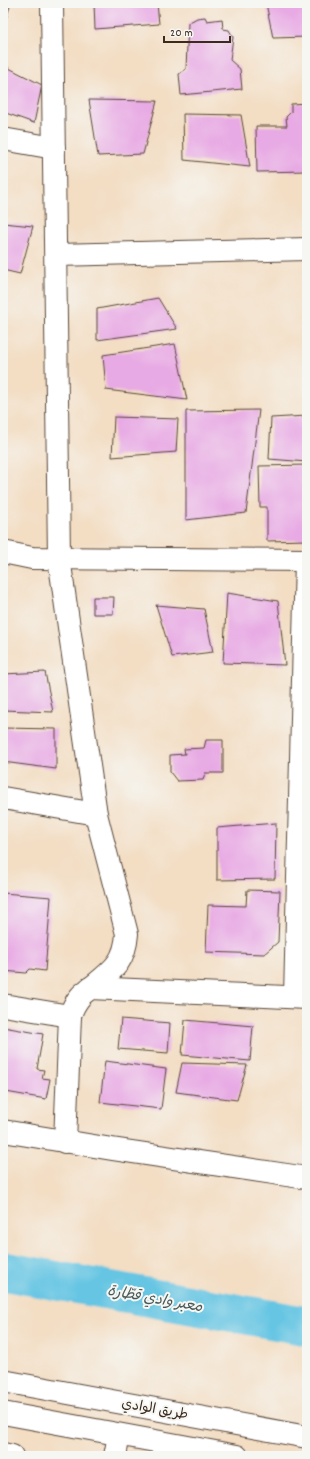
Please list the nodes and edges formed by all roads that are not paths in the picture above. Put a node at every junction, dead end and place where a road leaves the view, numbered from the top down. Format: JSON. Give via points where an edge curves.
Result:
{"nodes":[{"id":1,"x":52,"y":3,"type":"edge"},
{"id":2,"x":3,"y":139,"type":"edge"},
{"id":3,"x":54,"y":148,"type":"junction"},
{"id":4,"x":307,"y":249,"type":"edge"},
{"id":5,"x":56,"y":255,"type":"junction"},
{"id":6,"x":3,"y":552,"type":"edge"},
{"id":7,"x":59,"y":558,"type":"junction"},
{"id":8,"x":306,"y":560,"type":"edge"},
{"id":9,"x":3,"y":798,"type":"edge"},
{"id":10,"x":96,"y":814,"type":"junction"},
{"id":11,"x":90,"y":988,"type":"junction"},
{"id":12,"x":301,"y":998,"type":"edge"},
{"id":13,"x":3,"y":1005,"type":"edge"},
{"id":14,"x":70,"y":1016,"type":"junction"},
{"id":15,"x":3,"y":1131,"type":"edge"},
{"id":16,"x":65,"y":1142,"type":"junction"},
{"id":17,"x":307,"y":1178,"type":"edge"},
{"id":18,"x":3,"y":1381,"type":"edge"},
{"id":19,"x":3,"y":1413,"type":"edge"},
{"id":20,"x":119,"y":1435,"type":"junction"},
{"id":21,"x":307,"y":1437,"type":"edge"},
{"id":22,"x":3,"y":1454,"type":"edge"},
{"id":23,"x":12,"y":1456,"type":"edge"},
{"id":24,"x":115,"y":1456,"type":"edge"},
{"id":25,"x":237,"y":1456,"type":"edge"}],
"edges":[{"from":1,"to":3,"type":"street"},
{"from":2,"to":3,"type":"street"},
{"from":3,"to":5,"type":"street"},
{"from":4,"to":5,"type":"street"},
{"from":5,"to":7,"type":"street"},
{"from":6,"to":7,"type":"street","via":[[32,558]]},
{"from":7,"to":8,"type":"street"},
{"from":7,"to":10,"type":"street"},
{"from":8,"to":12,"type":"street"},
{"from":9,"to":10,"type":"street"},
{"from":10,"to":11,"type":"street","via":[[127,934],[127,945],[118,964]]},
{"from":11,"to":12,"type":"street"},
{"from":11,"to":14,"type":"street","via":[[74,1005]]},
{"from":13,"to":14,"type":"street"},
{"from":14,"to":16,"type":"street"},
{"from":15,"to":16,"type":"street"},
{"from":16,"to":17,"type":"street"},
{"from":18,"to":21,"type":"street","name":"طريق الوادي"},
{"from":19,"to":20,"type":"street"},
{"from":20,"to":24,"type":"street"},
{"from":20,"to":25,"type":"street"},
{"from":22,"to":23,"type":"street"}]}
